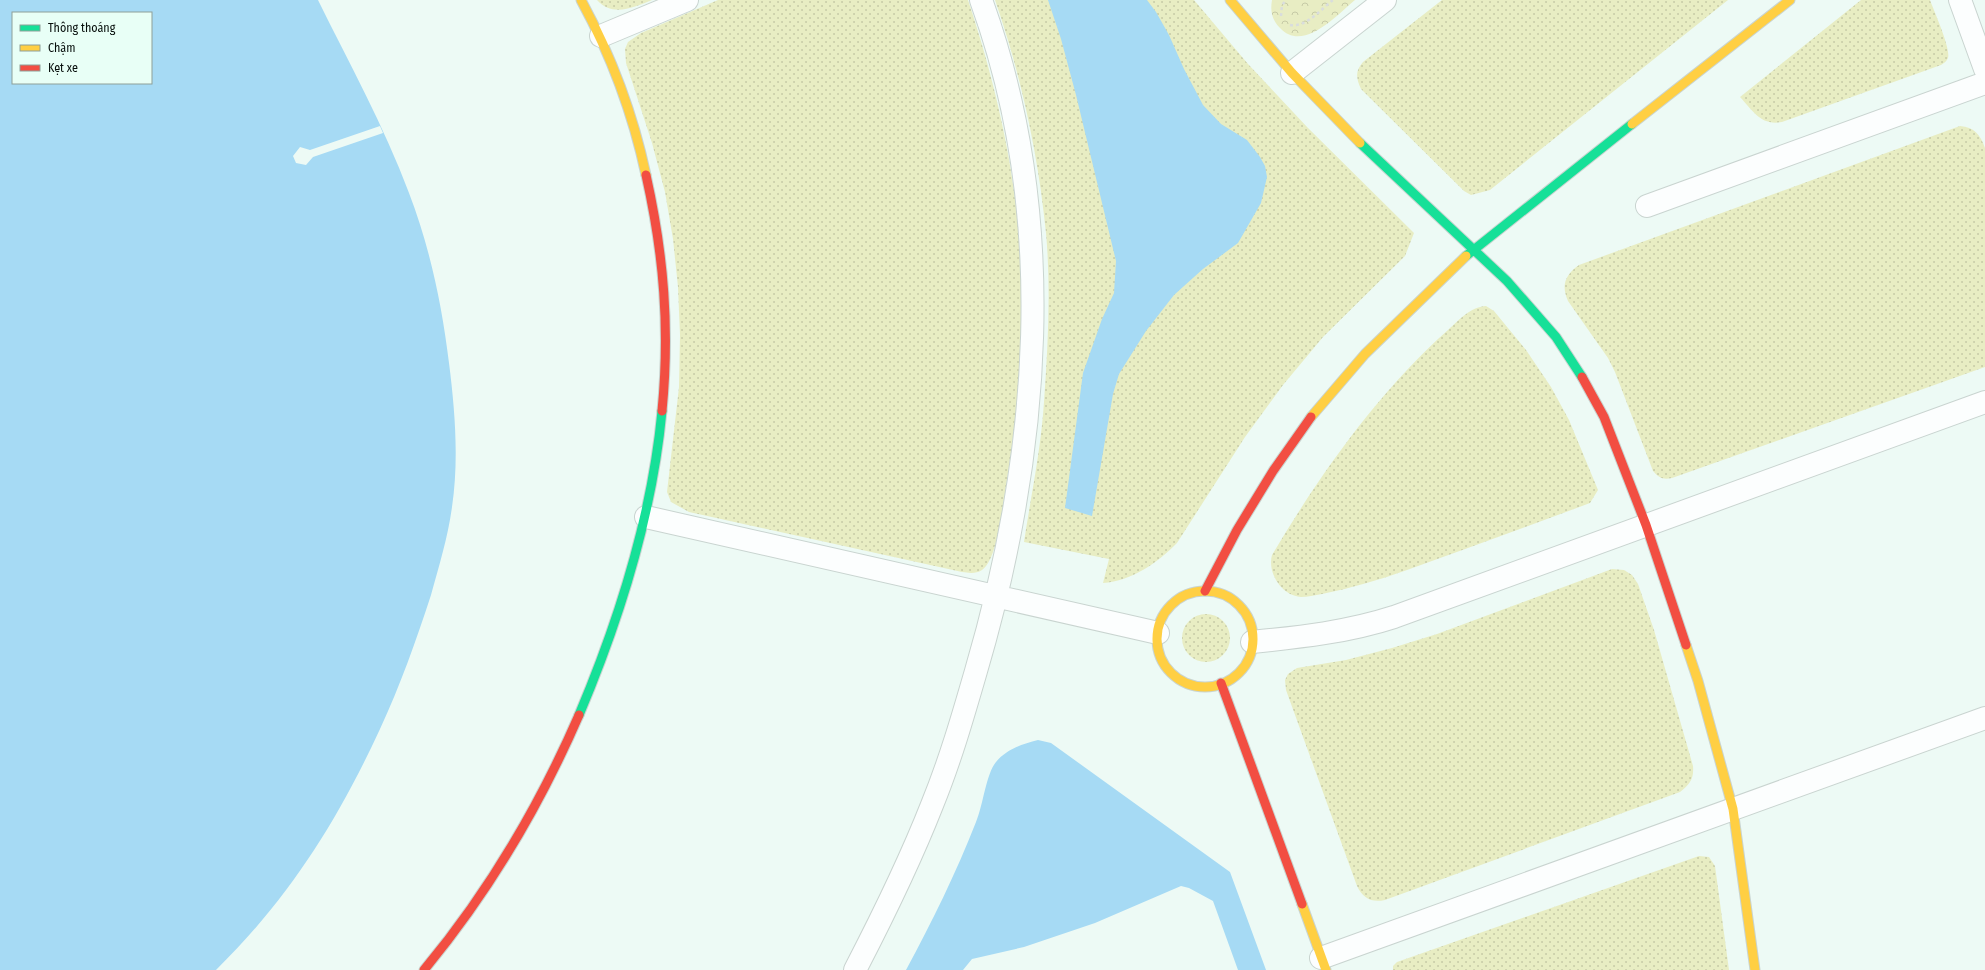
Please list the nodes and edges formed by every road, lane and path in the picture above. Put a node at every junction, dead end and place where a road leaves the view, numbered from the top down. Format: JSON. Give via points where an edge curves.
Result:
{"nodes":[{"id":1,"x":580,"y":0,"type":"edge"},
{"id":2,"x":687,"y":0,"type":"edge"},
{"id":3,"x":981,"y":0,"type":"edge"},
{"id":4,"x":1286,"y":0,"type":"edge"},
{"id":5,"x":1333,"y":0,"type":"edge"},
{"id":6,"x":1385,"y":0,"type":"edge"},
{"id":7,"x":1790,"y":0,"type":"edge"},
{"id":8,"x":1960,"y":0,"type":"edge"},
{"id":9,"x":1233,"y":1,"type":"edge"},
{"id":10,"x":601,"y":36,"type":"junction"},
{"id":11,"x":1985,"y":69,"type":"edge"},
{"id":12,"x":1292,"y":73,"type":"junction"},
{"id":13,"x":1985,"y":84,"type":"edge"},
{"id":14,"x":1647,"y":206,"type":"dead end"},
{"id":15,"x":1473,"y":249,"type":"junction"},
{"id":16,"x":1985,"y":402,"type":"edge"},
{"id":17,"x":646,"y":517,"type":"junction"},
{"id":18,"x":1646,"y":525,"type":"junction"},
{"id":19,"x":1205,"y":591,"type":"junction"},
{"id":20,"x":996,"y":596,"type":"junction"},
{"id":21,"x":1158,"y":633,"type":"junction"},
{"id":22,"x":1252,"y":642,"type":"junction"},
{"id":23,"x":1221,"y":683,"type":"junction"},
{"id":24,"x":1985,"y":718,"type":"edge"},
{"id":25,"x":1732,"y":809,"type":"junction"},
{"id":26,"x":1323,"y":964,"type":"edge"},
{"id":27,"x":424,"y":970,"type":"edge"},
{"id":28,"x":855,"y":970,"type":"edge"},
{"id":29,"x":1755,"y":970,"type":"edge"}],
"edges":[{"from":1,"to":10,"type":"street"},
{"from":2,"to":10,"type":"street"},
{"from":3,"to":20,"type":"street","via":[[1004,77],[1017,137],[1026,188],[1033,280],[1033,342],[1027,427],[1011,532]]},
{"from":4,"to":5,"type":"path","via":[[1282,5],[1281,16],[1284,22],[1298,26]]},
{"from":6,"to":12,"type":"street"},
{"from":7,"to":15,"type":"street"},
{"from":8,"to":11,"type":"street"},
{"from":9,"to":12,"type":"street"},
{"from":10,"to":17,"type":"street","via":[[629,109],[644,164],[657,221],[665,285],[665,398],[657,461]]},
{"from":12,"to":15,"type":"street","via":[[1375,158]]},
{"from":13,"to":14,"type":"street"},
{"from":15,"to":18,"type":"street","via":[[1535,311],[1575,363],[1604,417]]},
{"from":15,"to":19,"type":"street","via":[[1365,354],[1316,411],[1273,471],[1237,530]]},
{"from":16,"to":18,"type":"street"},
{"from":17,"to":20,"type":"street"},
{"from":17,"to":27,"type":"street","via":[[627,587],[604,655],[548,785],[482,893]]},
{"from":18,"to":22,"type":"street","via":[[1367,626],[1305,637]]},
{"from":18,"to":25,"type":"street","via":[[1686,641]]},
{"from":19,"to":21,"type":"street","via":[[1186,595],[1170,606],[1162,617]]},
{"from":19,"to":22,"type":"street","via":[[1224,595],[1239,606],[1250,622]]},
{"from":20,"to":21,"type":"street"},
{"from":20,"to":28,"type":"street","via":[[967,704],[933,804],[908,862]]},
{"from":21,"to":23,"type":"street","via":[[1160,655],[1175,676],[1192,685]]},
{"from":22,"to":23,"type":"street","via":[[1244,666]]},
{"from":23,"to":26,"type":"street"},
{"from":24,"to":25,"type":"street"},
{"from":25,"to":26,"type":"street"},
{"from":25,"to":29,"type":"street"}]}
